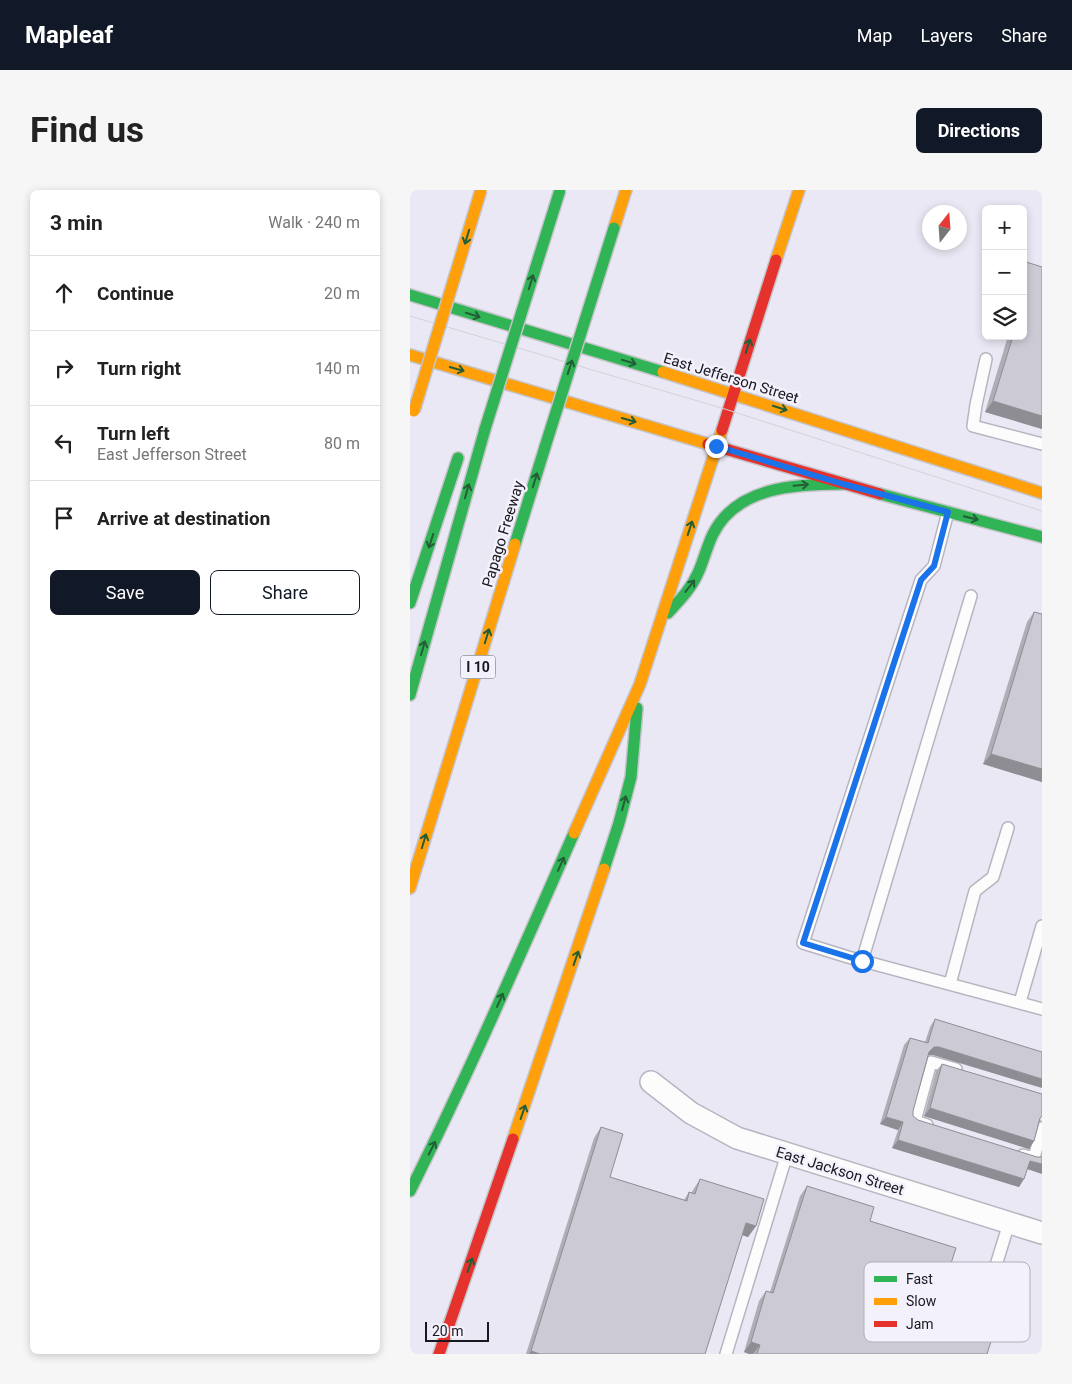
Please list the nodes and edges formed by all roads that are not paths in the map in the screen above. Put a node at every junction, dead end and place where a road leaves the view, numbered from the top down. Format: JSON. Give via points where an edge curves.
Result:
{"nodes":[{"id":1,"x":481,"y":190,"type":"edge"},
{"id":2,"x":560,"y":190,"type":"edge"},
{"id":3,"x":626,"y":190,"type":"edge"},
{"id":4,"x":800,"y":190,"type":"edge"},
{"id":5,"x":410,"y":296,"type":"edge"},
{"id":6,"x":504,"y":314,"type":"dead end"},
{"id":7,"x":498,"y":333,"type":"dead end"},
{"id":8,"x":410,"y":355,"type":"edge"},
{"id":9,"x":986,"y":359,"type":"dead end"},
{"id":10,"x":486,"y":371,"type":"dead end"},
{"id":11,"x":480,"y":390,"type":"dead end"},
{"id":12,"x":734,"y":393,"type":"junction"},
{"id":13,"x":410,"y":424,"type":"edge"},
{"id":14,"x":1042,"y":444,"type":"edge"},
{"id":15,"x":462,"y":446,"type":"dead end"},
{"id":16,"x":716,"y":446,"type":"junction"},
{"id":17,"x":843,"y":484,"type":"junction"},
{"id":18,"x":1042,"y":493,"type":"edge"},
{"id":19,"x":948,"y":512,"type":"junction"},
{"id":20,"x":1042,"y":537,"type":"edge"},
{"id":21,"x":971,"y":596,"type":"dead end"},
{"id":22,"x":410,"y":603,"type":"edge"},
{"id":23,"x":659,"y":624,"type":"junction"},
{"id":24,"x":640,"y":684,"type":"junction"},
{"id":25,"x":410,"y":695,"type":"edge"},
{"id":26,"x":1008,"y":828,"type":"dead end"},
{"id":27,"x":410,"y":888,"type":"edge"},
{"id":28,"x":1042,"y":926,"type":"edge"},
{"id":29,"x":862,"y":961,"type":"junction"},
{"id":30,"x":950,"y":984,"type":"junction"},
{"id":31,"x":1020,"y":1002,"type":"junction"},
{"id":32,"x":1042,"y":1009,"type":"edge"},
{"id":33,"x":968,"y":1073,"type":"edge"},
{"id":34,"x":651,"y":1082,"type":"dead end"},
{"id":35,"x":1042,"y":1128,"type":"edge"},
{"id":36,"x":942,"y":1130,"type":"edge"},
{"id":37,"x":1016,"y":1152,"type":"edge"},
{"id":38,"x":787,"y":1154,"type":"junction"},
{"id":39,"x":410,"y":1191,"type":"edge"},
{"id":40,"x":1009,"y":1223,"type":"junction"},
{"id":41,"x":1042,"y":1233,"type":"edge"},
{"id":42,"x":997,"y":1262,"type":"edge"},
{"id":43,"x":439,"y":1354,"type":"edge"},
{"id":44,"x":726,"y":1354,"type":"edge"}],
"edges":[{"from":1,"to":13,"type":"main road","one_way":true,"bridge":true},
{"from":25,"to":2,"type":"main road","one_way":true,"bridge":true,"via":[[485,429]]},
{"from":27,"to":3,"type":"main road","name":"Papago Freeway","number":"I 10","one_way":true,"bridge":true},
{"from":12,"to":4,"type":"main road","one_way":true},
{"from":5,"to":12,"type":"main road","name":"East Jefferson Street","one_way":true},
{"from":6,"to":7,"type":"main road"},
{"from":8,"to":16,"type":"main road","one_way":true},
{"from":9,"to":14,"type":"lane","via":[[974,426]]},
{"from":10,"to":11,"type":"main road"},
{"from":12,"to":16,"type":"main road"},
{"from":12,"to":18,"type":"main road","name":"East Jefferson Street","one_way":true},
{"from":15,"to":22,"type":"main road","one_way":true},
{"from":16,"to":17,"type":"main road"},
{"from":23,"to":16,"type":"main road","one_way":true},
{"from":17,"to":19,"type":"main road"},
{"from":23,"to":17,"type":"main road","one_way":true,"via":[[695,581],[715,530],[728,514],[765,492],[805,484]]},
{"from":19,"to":20,"type":"main road","one_way":true},
{"from":19,"to":29,"type":"lane","via":[[934,566],[921,580],[803,943]]},
{"from":21,"to":29,"type":"lane"},
{"from":23,"to":24,"type":"main road"},
{"from":39,"to":24,"type":"main road","one_way":true,"via":[[500,1001]]},
{"from":43,"to":24,"type":"main road","one_way":true,"via":[[580,946],[619,823],[631,777]]},
{"from":26,"to":30,"type":"lane","via":[[994,877],[975,891]]},
{"from":28,"to":31,"type":"lane"},
{"from":29,"to":30,"type":"lane"},
{"from":30,"to":31,"type":"lane"},
{"from":31,"to":32,"type":"lane"},
{"from":33,"to":36,"type":"lane","via":[[931,1062],[915,1121]]},
{"from":34,"to":38,"type":"street","name":"East Jackson Street","via":[[691,1113],[737,1138]]},
{"from":35,"to":37,"type":"lane","via":[[1034,1158]]},
{"from":38,"to":40,"type":"street","name":"East Jackson Street"},
{"from":38,"to":44,"type":"lane"},
{"from":40,"to":41,"type":"street","name":"East Jackson Street"},
{"from":40,"to":42,"type":"lane"}]}
